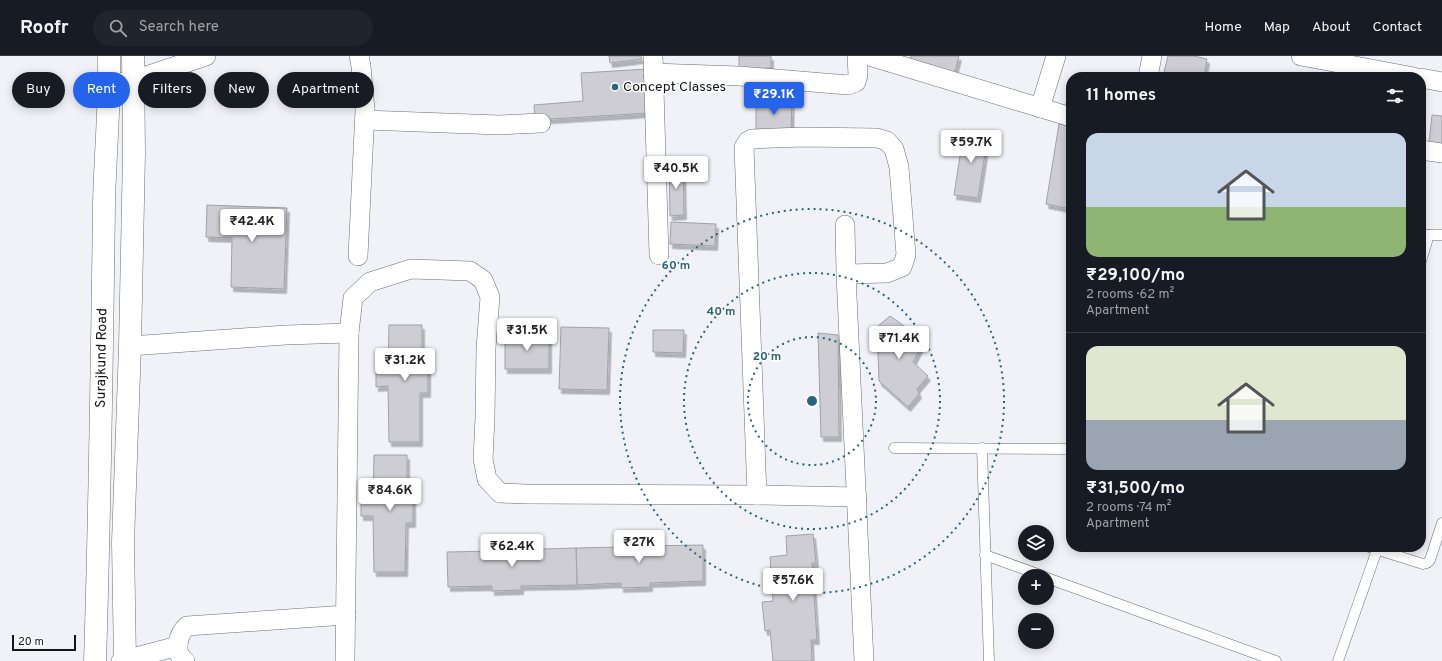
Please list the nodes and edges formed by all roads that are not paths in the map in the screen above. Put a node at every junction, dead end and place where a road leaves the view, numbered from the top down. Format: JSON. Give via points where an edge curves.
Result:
{"nodes":[{"id":1,"x":109,"y":56,"type":"edge"},
{"id":2,"x":133,"y":56,"type":"edge"},
{"id":3,"x":206,"y":56,"type":"edge"},
{"id":4,"x":359,"y":56,"type":"edge"},
{"id":5,"x":857,"y":56,"type":"edge"},
{"id":6,"x":869,"y":56,"type":"edge"},
{"id":7,"x":1056,"y":56,"type":"edge"},
{"id":8,"x":1152,"y":56,"type":"edge"},
{"id":9,"x":1301,"y":56,"type":"edge"},
{"id":10,"x":653,"y":65,"type":"edge"},
{"id":11,"x":110,"y":72,"type":"edge"},
{"id":12,"x":1149,"y":72,"type":"edge"},
{"id":13,"x":1359,"y":72,"type":"edge"},
{"id":14,"x":1426,"y":79,"type":"edge"},
{"id":15,"x":134,"y":80,"type":"junction"},
{"id":16,"x":130,"y":81,"type":"edge"},
{"id":17,"x":1442,"y":82,"type":"edge"},
{"id":18,"x":109,"y":108,"type":"edge"},
{"id":19,"x":1040,"y":108,"type":"junction"},
{"id":20,"x":1066,"y":116,"type":"edge"},
{"id":21,"x":365,"y":120,"type":"junction"},
{"id":22,"x":541,"y":123,"type":"dead end"},
{"id":23,"x":1426,"y":151,"type":"edge"},
{"id":24,"x":1442,"y":154,"type":"edge"},
{"id":25,"x":846,"y":225,"type":"dead end"},
{"id":26,"x":1426,"y":235,"type":"edge"},
{"id":27,"x":1442,"y":235,"type":"edge"},
{"id":28,"x":659,"y":255,"type":"dead end"},
{"id":29,"x":358,"y":256,"type":"dead end"},
{"id":30,"x":846,"y":274,"type":"junction"},
{"id":31,"x":103,"y":298,"type":"junction"},
{"id":32,"x":131,"y":299,"type":"junction"},
{"id":33,"x":349,"y":333,"type":"junction"},
{"id":34,"x":130,"y":346,"type":"junction"},
{"id":35,"x":894,"y":448,"type":"dead end"},
{"id":36,"x":982,"y":448,"type":"junction"},
{"id":37,"x":1066,"y":449,"type":"edge"},
{"id":38,"x":757,"y":495,"type":"junction"},
{"id":39,"x":856,"y":497,"type":"junction"},
{"id":40,"x":1442,"y":523,"type":"edge"},
{"id":41,"x":1372,"y":552,"type":"edge"},
{"id":42,"x":1384,"y":552,"type":"edge"},
{"id":43,"x":985,"y":555,"type":"junction"},
{"id":44,"x":1024,"y":569,"type":"edge"},
{"id":45,"x":1054,"y":581,"type":"edge"},
{"id":46,"x":346,"y":615,"type":"junction"},
{"id":47,"x":181,"y":654,"type":"edge"},
{"id":48,"x":95,"y":661,"type":"edge"},
{"id":49,"x":124,"y":661,"type":"edge"},
{"id":50,"x":345,"y":661,"type":"edge"},
{"id":51,"x":864,"y":661,"type":"edge"},
{"id":52,"x":989,"y":661,"type":"edge"},
{"id":53,"x":1276,"y":661,"type":"edge"},
{"id":54,"x":1338,"y":661,"type":"edge"}],
"edges":[{"from":1,"to":11,"type":"main road","name":"Surajkund Road"},
{"from":2,"to":15,"type":"main road","name":"Surajkund Road"},
{"from":3,"to":15,"type":"street"},
{"from":4,"to":21,"type":"street","via":[[362,66]]},
{"from":5,"to":10,"type":"street","via":[[858,76],[856,82],[848,85],[740,76]]},
{"from":6,"to":19,"type":"street"},
{"from":7,"to":19,"type":"street"},
{"from":8,"to":12,"type":"street"},
{"from":9,"to":13,"type":"street"},
{"from":10,"to":28,"type":"street"},
{"from":14,"to":17,"type":"street"},
{"from":15,"to":16,"type":"street"},
{"from":15,"to":32,"type":"main road","name":"Surajkund Road"},
{"from":18,"to":31,"type":"main road","name":"Surajkund Road"},
{"from":19,"to":20,"type":"street"},
{"from":21,"to":22,"type":"street","via":[[500,125]]},
{"from":21,"to":29,"type":"street"},
{"from":23,"to":24,"type":"street"},
{"from":25,"to":30,"type":"street"},
{"from":26,"to":27,"type":"lane"},
{"from":30,"to":38,"type":"street","via":[[887,273],[902,267],[906,255],[900,167],[894,149],[887,140],[877,138],[803,137],[748,141],[744,147]]},
{"from":30,"to":39,"type":"street"},
{"from":31,"to":32,"type":"main road"},
{"from":31,"to":48,"type":"main road","name":"Surajkund Road"},
{"from":32,"to":34,"type":"main road","name":"Surajkund Road"},
{"from":33,"to":34,"type":"street"},
{"from":33,"to":38,"type":"street","via":[[353,298],[370,282],[411,269],[470,271],[483,280],[490,297],[483,459],[487,479],[500,493]]},
{"from":33,"to":46,"type":"street"},
{"from":34,"to":49,"type":"main road","name":"Surajkund Road","via":[[123,542]]},
{"from":35,"to":36,"type":"lane"},
{"from":36,"to":37,"type":"lane"},
{"from":36,"to":43,"type":"lane"},
{"from":38,"to":39,"type":"street"},
{"from":39,"to":51,"type":"street"},
{"from":40,"to":42,"type":"lane","via":[[1427,563],[1419,564]]},
{"from":41,"to":54,"type":"lane"},
{"from":43,"to":44,"type":"lane"},
{"from":43,"to":52,"type":"lane"},
{"from":45,"to":53,"type":"lane"},
{"from":46,"to":47,"type":"street","via":[[187,626],[178,638]]},
{"from":46,"to":50,"type":"street"},
{"from":47,"to":49,"type":"street"}]}
